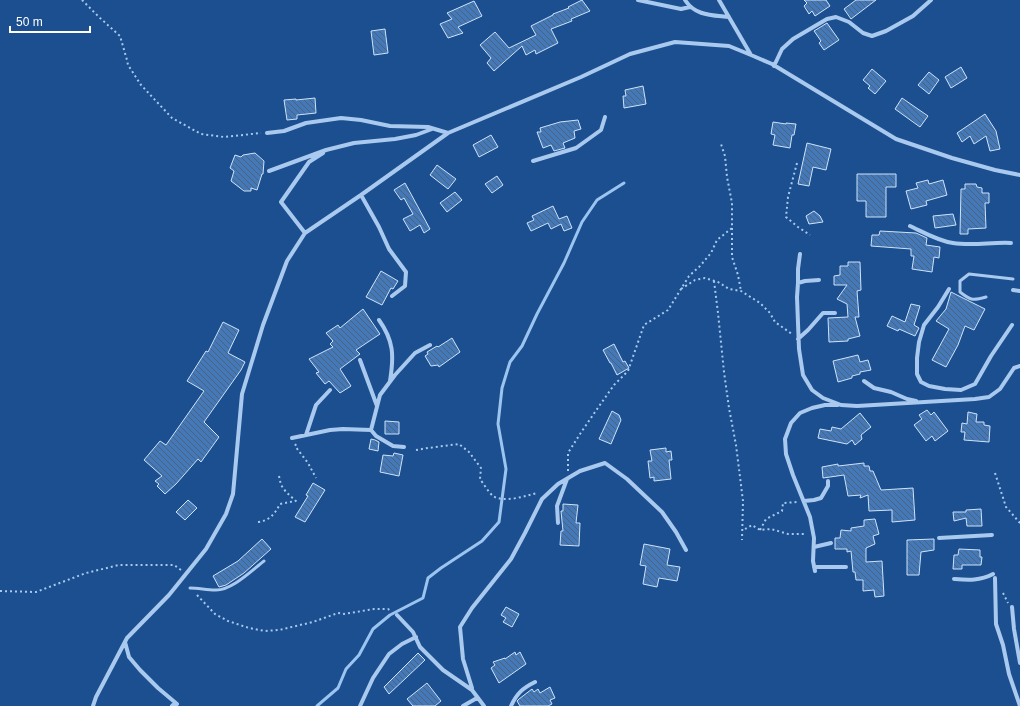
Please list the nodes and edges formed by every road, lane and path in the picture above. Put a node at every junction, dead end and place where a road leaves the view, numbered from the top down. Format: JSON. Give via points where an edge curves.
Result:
{"nodes":[{"id":1,"x":82,"y":0,"type":"edge"},
{"id":2,"x":638,"y":0,"type":"edge"},
{"id":3,"x":685,"y":0,"type":"edge"},
{"id":4,"x":719,"y":0,"type":"edge"},
{"id":5,"x":931,"y":0,"type":"edge"},
{"id":6,"x":690,"y":7,"type":"junction"},
{"id":7,"x":729,"y":17,"type":"junction"},
{"id":8,"x":751,"y":55,"type":"junction"},
{"id":9,"x":774,"y":66,"type":"junction"},
{"id":10,"x":605,"y":117,"type":"dead end"},
{"id":11,"x":432,"y":128,"type":"junction"},
{"id":12,"x":267,"y":132,"type":"joint"},
{"id":13,"x":448,"y":133,"type":"junction"},
{"id":14,"x":721,"y":144,"type":"dead end"},
{"id":15,"x":326,"y":150,"type":"junction"},
{"id":16,"x":534,"y":161,"type":"dead end"},
{"id":17,"x":797,"y":163,"type":"dead end"},
{"id":18,"x":269,"y":171,"type":"dead end"},
{"id":19,"x":1020,"y":176,"type":"edge"},
{"id":20,"x":361,"y":195,"type":"junction"},
{"id":21,"x":910,"y":226,"type":"dead end"},
{"id":22,"x":732,"y":228,"type":"junction"},
{"id":23,"x":305,"y":234,"type":"junction"},
{"id":24,"x":810,"y":235,"type":"dead end"},
{"id":25,"x":1011,"y":243,"type":"dead end"},
{"id":26,"x":800,"y":254,"type":"dead end"},
{"id":27,"x":1013,"y":279,"type":"dead end"},
{"id":28,"x":818,"y":280,"type":"dead end"},
{"id":29,"x":714,"y":281,"type":"junction"},
{"id":30,"x":798,"y":283,"type":"junction"},
{"id":31,"x":949,"y":289,"type":"dead end"},
{"id":32,"x":680,"y":290,"type":"junction"},
{"id":33,"x":1014,"y":290,"type":"dead end"},
{"id":34,"x":741,"y":291,"type":"junction"},
{"id":35,"x":1020,"y":292,"type":"edge"},
{"id":36,"x":392,"y":296,"type":"dead end"},
{"id":37,"x":986,"y":297,"type":"dead end"},
{"id":38,"x":835,"y":313,"type":"dead end"},
{"id":39,"x":380,"y":320,"type":"dead end"},
{"id":40,"x":1012,"y":325,"type":"dead end"},
{"id":41,"x":798,"y":338,"type":"junction"},
{"id":42,"x":430,"y":345,"type":"dead end"},
{"id":43,"x":360,"y":360,"type":"dead end"},
{"id":44,"x":1020,"y":366,"type":"edge"},
{"id":45,"x":864,"y":381,"type":"dead end"},
{"id":46,"x":389,"y":383,"type":"junction"},
{"id":47,"x":330,"y":390,"type":"dead end"},
{"id":48,"x":920,"y":402,"type":"junction"},
{"id":49,"x":841,"y":405,"type":"junction"},
{"id":50,"x":377,"y":406,"type":"junction"},
{"id":51,"x":371,"y":430,"type":"junction"},
{"id":52,"x":306,"y":435,"type":"junction"},
{"id":53,"x":292,"y":438,"type":"dead end"},
{"id":54,"x":296,"y":443,"type":"dead end"},
{"id":55,"x":404,"y":448,"type":"dead end"},
{"id":56,"x":416,"y":450,"type":"dead end"},
{"id":57,"x":568,"y":473,"type":"dead end"},
{"id":58,"x":994,"y":473,"type":"dead end"},
{"id":59,"x":279,"y":476,"type":"dead end"},
{"id":60,"x":316,"y":478,"type":"dead end"},
{"id":61,"x":568,"y":478,"type":"junction"},
{"id":62,"x":828,"y":481,"type":"dead end"},
{"id":63,"x":536,"y":493,"type":"dead end"},
{"id":64,"x":295,"y":501,"type":"junction"},
{"id":65,"x":804,"y":501,"type":"junction"},
{"id":66,"x":298,"y":503,"type":"dead end"},
{"id":67,"x":258,"y":522,"type":"dead end"},
{"id":68,"x":1020,"y":522,"type":"edge"},
{"id":69,"x":558,"y":523,"type":"dead end"},
{"id":70,"x":745,"y":529,"type":"dead end"},
{"id":71,"x":760,"y":530,"type":"junction"},
{"id":72,"x":813,"y":534,"type":"junction"},
{"id":73,"x":992,"y":535,"type":"dead end"},
{"id":74,"x":939,"y":538,"type":"dead end"},
{"id":75,"x":742,"y":540,"type":"dead end"},
{"id":76,"x":831,"y":543,"type":"dead end"},
{"id":77,"x":814,"y":546,"type":"junction"},
{"id":78,"x":686,"y":550,"type":"dead end"},
{"id":79,"x":264,"y":562,"type":"dead end"},
{"id":80,"x":846,"y":567,"type":"dead end"},
{"id":81,"x":186,"y":573,"type":"junction"},
{"id":82,"x":954,"y":579,"type":"dead end"},
{"id":83,"x":190,"y":588,"type":"joint"},
{"id":84,"x":0,"y":590,"type":"edge"},
{"id":85,"x":1002,"y":592,"type":"dead end"},
{"id":86,"x":1012,"y":607,"type":"joint"},
{"id":87,"x":397,"y":615,"type":"joint"},
{"id":88,"x":416,"y":637,"type":"junction"},
{"id":89,"x":125,"y":642,"type":"junction"},
{"id":90,"x":1020,"y":663,"type":"edge"},
{"id":91,"x":535,"y":682,"type":"dead end"},
{"id":92,"x":472,"y":688,"type":"dead end"},
{"id":93,"x":478,"y":698,"type":"junction"},
{"id":94,"x":466,"y":705,"type":"edge"},
{"id":95,"x":93,"y":706,"type":"edge"},
{"id":96,"x":172,"y":706,"type":"edge"},
{"id":97,"x":360,"y":706,"type":"edge"},
{"id":98,"x":484,"y":706,"type":"edge"},
{"id":99,"x":512,"y":706,"type":"edge"},
{"id":100,"x":1020,"y":706,"type":"edge"}],
"edges":[{"from":1,"to":12,"type":"path","via":[[120,36],[128,66],[141,85],[172,118],[201,134],[224,137]]},
{"from":2,"to":6,"type":"street","via":[[681,9]]},
{"from":3,"to":6,"type":"street"},
{"from":4,"to":7,"type":"street"},
{"from":5,"to":9,"type":"street","via":[[913,16],[872,36],[836,17],[827,19],[793,39],[782,49]]},
{"from":6,"to":7,"type":"street","via":[[704,14]]},
{"from":7,"to":8,"type":"street"},
{"from":8,"to":9,"type":"street"},
{"from":8,"to":13,"type":"street","via":[[729,46],[675,42],[630,54]]},
{"from":9,"to":19,"type":"street","via":[[896,139],[952,158]]},
{"from":10,"to":16,"type":"street","via":[[601,130],[576,148]]},
{"from":11,"to":12,"type":"street","via":[[390,126],[341,118],[306,123],[284,131]]},
{"from":11,"to":13,"type":"street"},
{"from":11,"to":15,"type":"street","via":[[395,140],[354,143]]},
{"from":13,"to":20,"type":"street"},
{"from":14,"to":22,"type":"path","via":[[732,203]]},
{"from":15,"to":18,"type":"street"},
{"from":15,"to":23,"type":"street","via":[[310,162],[281,202]]},
{"from":17,"to":24,"type":"path","via":[[788,197],[786,218]]},
{"from":20,"to":23,"type":"street"},
{"from":20,"to":36,"type":"street","via":[[389,249],[406,272],[405,286]]},
{"from":21,"to":25,"type":"street","via":[[952,243]]},
{"from":22,"to":32,"type":"path","via":[[717,240],[711,253],[689,276]]},
{"from":22,"to":34,"type":"path","via":[[732,257]]},
{"from":23,"to":81,"type":"street","via":[[287,261],[263,325],[242,394],[233,494],[226,514],[206,548]]},
{"from":26,"to":30,"type":"street"},
{"from":27,"to":37,"type":"lane","via":[[969,274],[960,280],[960,292],[968,298],[976,300]]},
{"from":28,"to":30,"type":"street"},
{"from":29,"to":32,"type":"path","via":[[705,278],[695,280]]},
{"from":29,"to":34,"type":"path","via":[[728,289]]},
{"from":29,"to":75,"type":"path","via":[[743,501]]},
{"from":30,"to":41,"type":"street"},
{"from":31,"to":40,"type":"street","via":[[924,325],[917,358],[917,374],[921,382],[929,386],[961,390],[975,384]]},
{"from":32,"to":57,"type":"path","via":[[668,310],[644,325],[628,372],[614,385],[568,453]]},
{"from":33,"to":35,"type":"street"},
{"from":34,"to":41,"type":"path","via":[[760,303],[775,322]]},
{"from":38,"to":41,"type":"street","via":[[823,314]]},
{"from":39,"to":46,"type":"street","via":[[392,349]]},
{"from":41,"to":49,"type":"street","via":[[803,376],[812,390],[823,398]]},
{"from":42,"to":46,"type":"street","via":[[415,353]]},
{"from":43,"to":50,"type":"street"},
{"from":44,"to":48,"type":"street","via":[[1014,368],[1000,389],[989,397]]},
{"from":45,"to":48,"type":"street","via":[[874,388]]},
{"from":46,"to":50,"type":"street","via":[[380,395]]},
{"from":47,"to":52,"type":"street","via":[[316,405]]},
{"from":48,"to":49,"type":"street"},
{"from":49,"to":65,"type":"street","via":[[818,406],[800,413],[787,434],[786,454]]},
{"from":50,"to":51,"type":"street"},
{"from":51,"to":52,"type":"street","via":[[330,430]]},
{"from":51,"to":55,"type":"street","via":[[393,446]]},
{"from":52,"to":53,"type":"street"},
{"from":54,"to":60,"type":"path","via":[[295,446]]},
{"from":56,"to":63,"type":"path","via":[[459,444],[481,468],[480,479],[494,496],[510,499]]},
{"from":58,"to":68,"type":"path","via":[[1006,507]]},
{"from":59,"to":64,"type":"path","via":[[281,485]]},
{"from":61,"to":69,"type":"street","via":[[557,506]]},
{"from":61,"to":78,"type":"street","via":[[605,463],[627,479],[662,512]]},
{"from":61,"to":92,"type":"street","via":[[542,499],[511,559],[460,627],[463,659]]},
{"from":62,"to":65,"type":"street","via":[[821,498]]},
{"from":64,"to":66,"type":"path"},
{"from":64,"to":67,"type":"path","via":[[280,504],[269,519]]},
{"from":65,"to":71,"type":"path","via":[[783,503],[782,511],[766,519]]},
{"from":65,"to":72,"type":"street"},
{"from":70,"to":71,"type":"path","via":[[752,524]]},
{"from":71,"to":72,"type":"path"},
{"from":72,"to":77,"type":"street"},
{"from":73,"to":74,"type":"street"},
{"from":76,"to":77,"type":"street"},
{"from":77,"to":80,"type":"street","via":[[814,569]]},
{"from":79,"to":83,"type":"lane","via":[[225,589]]},
{"from":81,"to":84,"type":"path","via":[[174,565],[119,565],[86,573],[36,592]]},
{"from":81,"to":89,"type":"street"},
{"from":82,"to":100,"type":"street","via":[[972,580],[994,576],[996,624]]},
{"from":83,"to":87,"type":"path","via":[[215,614],[228,621],[265,631],[313,622],[338,613],[388,609]]},
{"from":85,"to":86,"type":"path"},
{"from":86,"to":90,"type":"street"},
{"from":87,"to":88,"type":"street"},
{"from":88,"to":93,"type":"street","via":[[420,646],[443,670],[472,690]]},
{"from":88,"to":97,"type":"street","via":[[389,654],[373,678]]},
{"from":89,"to":95,"type":"street"},
{"from":89,"to":96,"type":"street","via":[[129,657],[177,704]]},
{"from":91,"to":99,"type":"street","via":[[525,687],[515,698]]},
{"from":93,"to":94,"type":"street"},
{"from":93,"to":98,"type":"street"}]}
